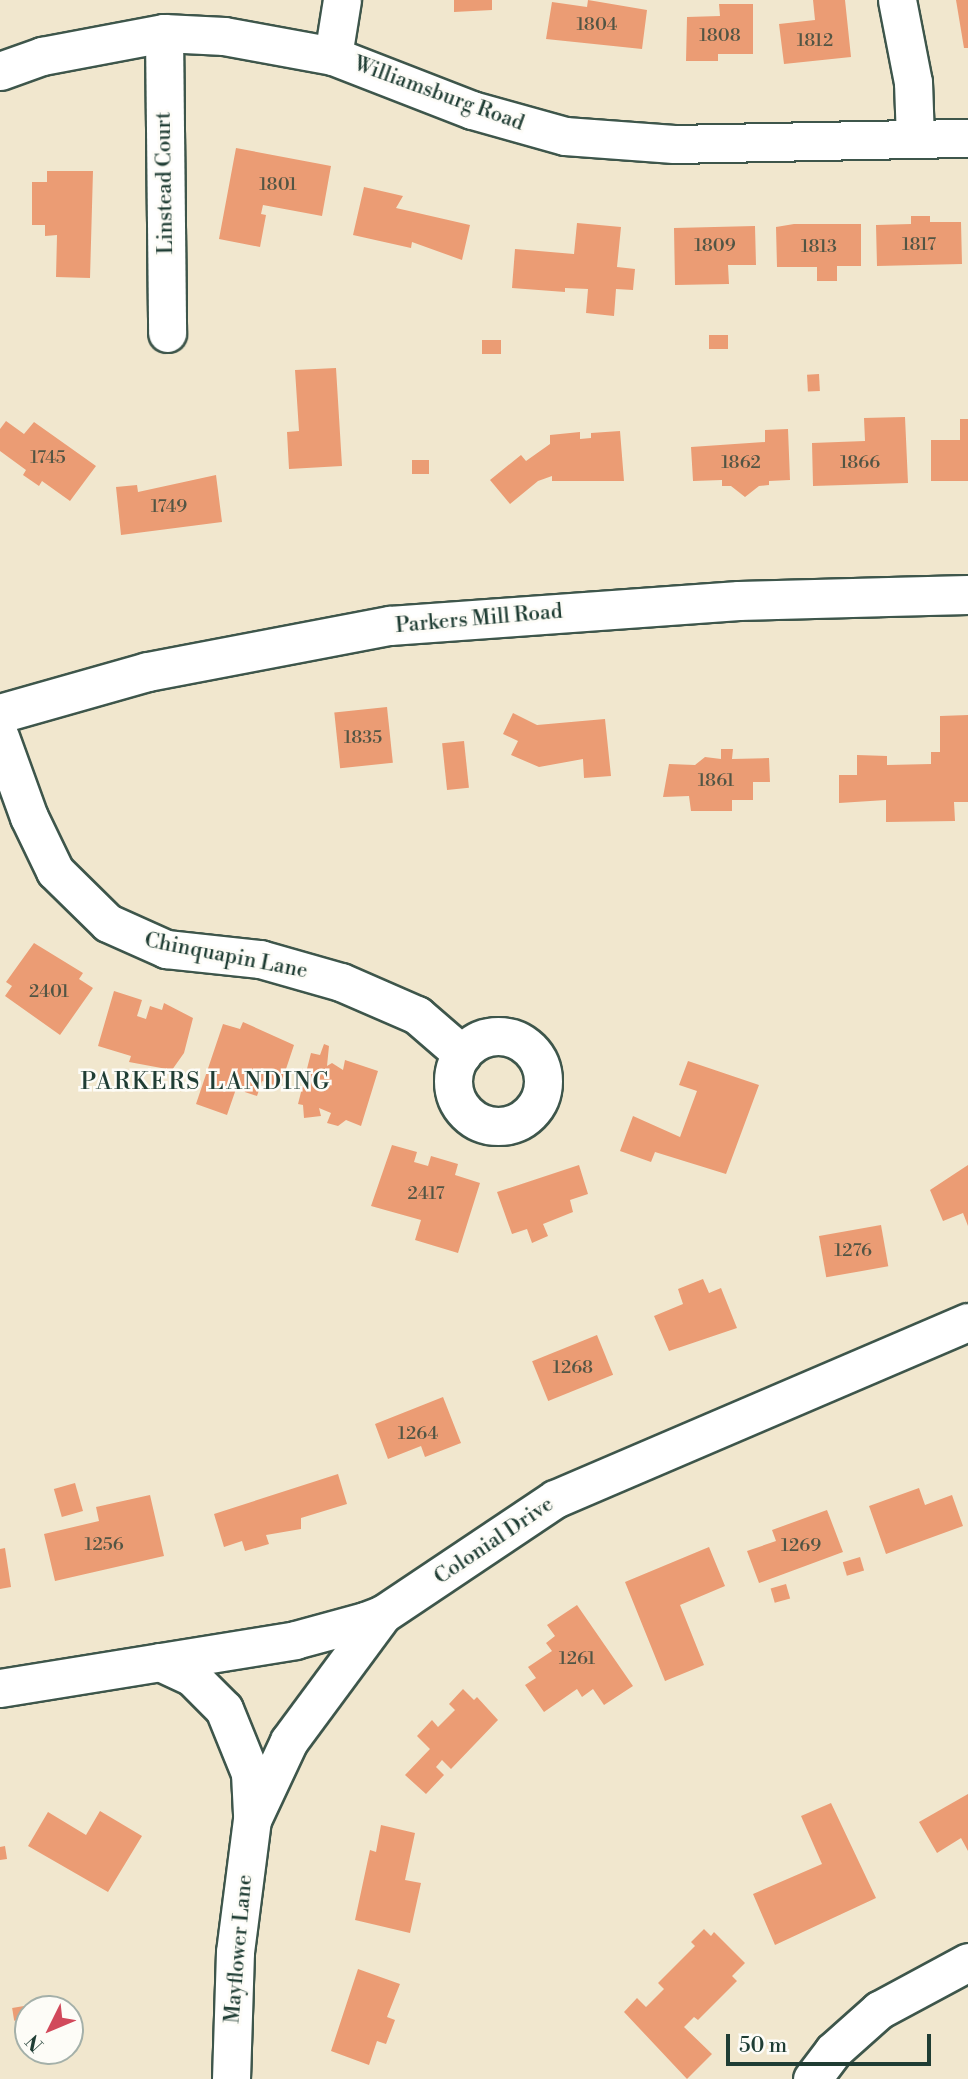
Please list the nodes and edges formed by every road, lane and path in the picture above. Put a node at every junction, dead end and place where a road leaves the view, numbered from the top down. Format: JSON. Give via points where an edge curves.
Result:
{"nodes":[{"id":1,"x":342,"y":0,"type":"edge"},
{"id":2,"x":897,"y":0,"type":"edge"},
{"id":3,"x":164,"y":33,"type":"junction"},
{"id":4,"x":333,"y":57,"type":"junction"},
{"id":5,"x":0,"y":71,"type":"edge"},
{"id":6,"x":915,"y":138,"type":"junction"},
{"id":7,"x":968,"y":138,"type":"edge"},
{"id":8,"x":167,"y":333,"type":"dead end"},
{"id":9,"x":968,"y":595,"type":"edge"},
{"id":10,"x":0,"y":715,"type":"edge"},
{"id":11,"x":0,"y":737,"type":"edge"},
{"id":12,"x":462,"y":1054,"type":"dead end"},
{"id":13,"x":968,"y":1322,"type":"edge"},
{"id":14,"x":383,"y":1614,"type":"junction"},
{"id":15,"x":160,"y":1662,"type":"junction"},
{"id":16,"x":0,"y":1688,"type":"edge"},
{"id":17,"x":252,"y":1819,"type":"junction"},
{"id":18,"x":968,"y":1962,"type":"edge"},
{"id":19,"x":231,"y":2079,"type":"edge"},
{"id":20,"x":812,"y":2079,"type":"edge"}],
"edges":[{"from":1,"to":4,"type":"street"},
{"from":2,"to":6,"type":"street","via":[[913,82]]},
{"from":3,"to":4,"type":"street","name":"Williamsburg Road","via":[[224,36]]},
{"from":3,"to":5,"type":"street","name":"Williamsburg Road","via":[[42,57]]},
{"from":3,"to":8,"type":"street","name":"Linstead Court"},
{"from":4,"to":6,"type":"street","name":"Williamsburg Road","via":[[472,110],[565,136],[674,144]]},
{"from":6,"to":7,"type":"street","name":"Williamsburg Road"},
{"from":9,"to":10,"type":"main road","name":"Parkers Mill Road","via":[[726,602],[390,626],[148,672]]},
{"from":11,"to":12,"type":"street","name":"Chinquapin Lane","via":[[29,817],[55,871],[108,923],[166,949],[260,959],[341,982],[417,1015]]},
{"from":13,"to":14,"type":"street","name":"Colonial Drive","via":[[555,1499]]},
{"from":14,"to":15,"type":"street","name":"Colonial Drive","via":[[295,1640]]},
{"from":14,"to":17,"type":"street","name":"Mayflower Lane","via":[[289,1741]]},
{"from":15,"to":16,"type":"street","name":"Colonial Drive"},
{"from":15,"to":17,"type":"street","name":"Mayflower Lane","via":[[192,1677],[224,1709],[250,1773]]},
{"from":17,"to":19,"type":"street","name":"Mayflower Lane","via":[[235,1952]]},
{"from":18,"to":20,"type":"street","via":[[878,2010],[840,2043]]}]}
